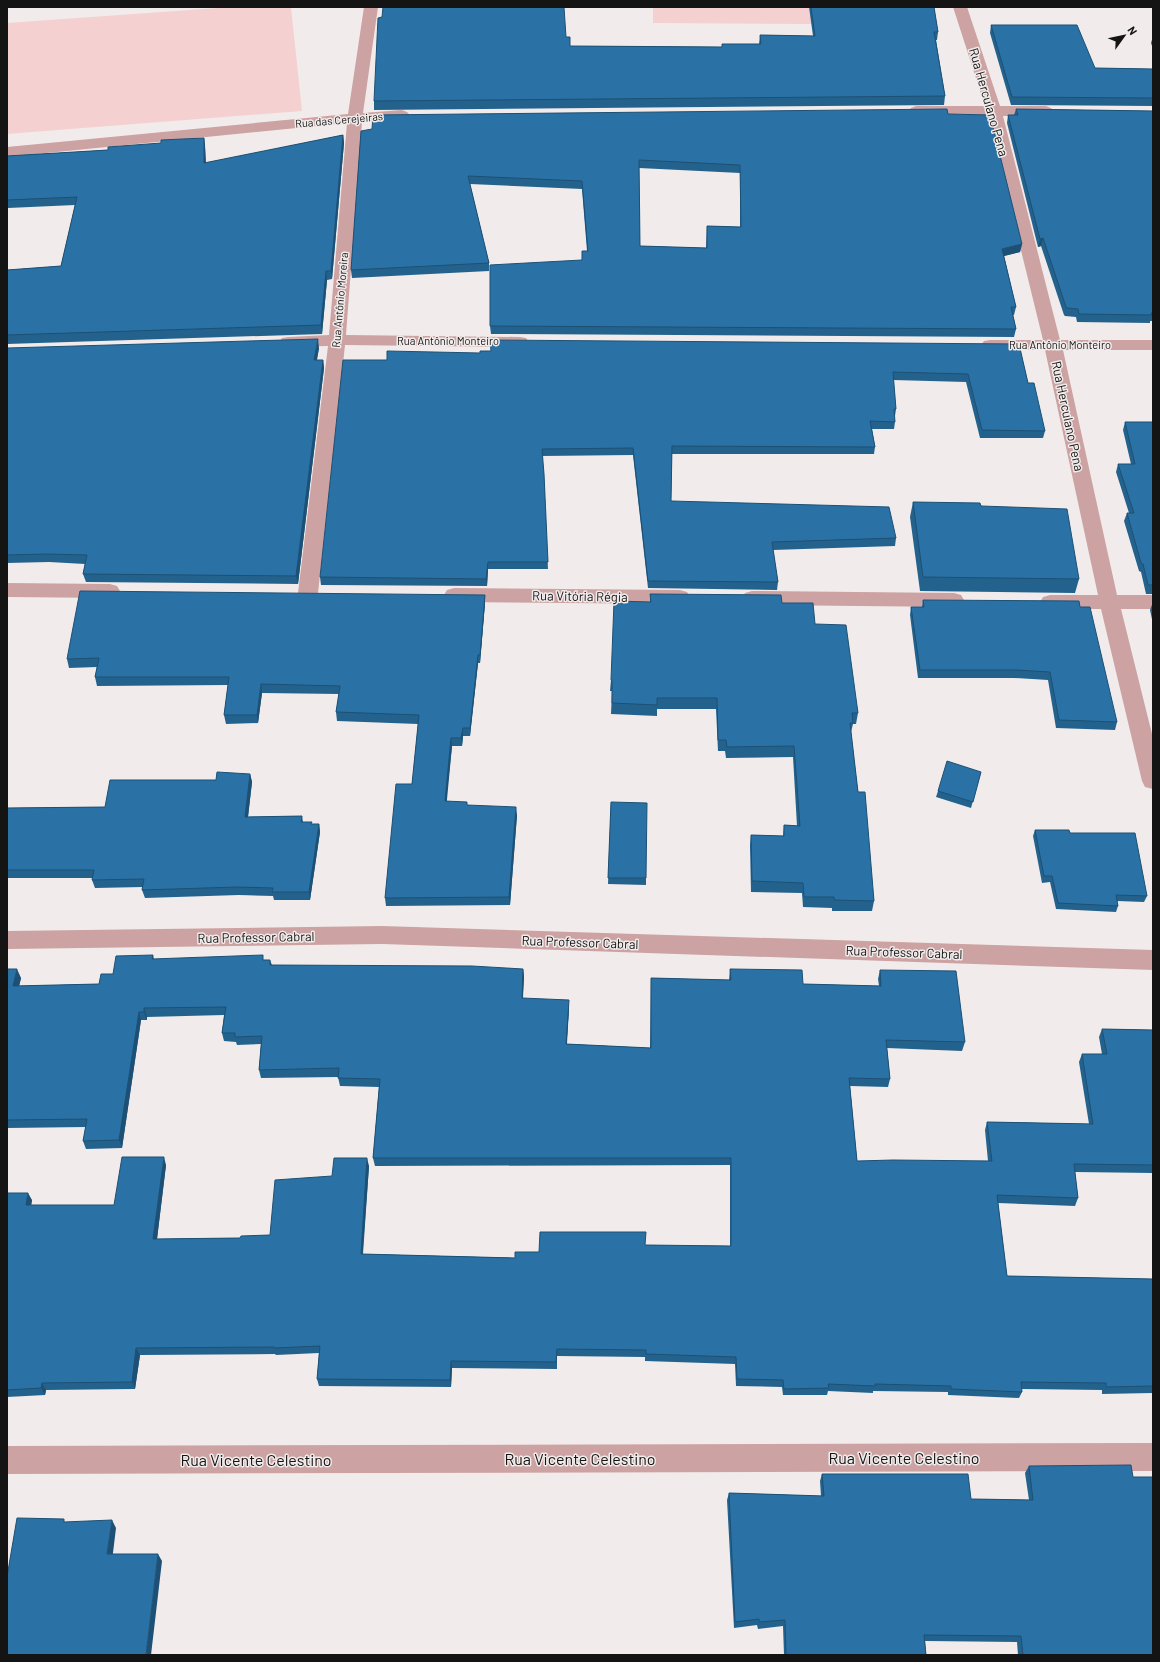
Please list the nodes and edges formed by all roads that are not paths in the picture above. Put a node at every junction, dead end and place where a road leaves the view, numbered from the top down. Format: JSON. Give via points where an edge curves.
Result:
{"nodes":[{"id":1,"x":371,"y":7,"type":"edge"},
{"id":2,"x":960,"y":7,"type":"edge"},
{"id":3,"x":994,"y":110,"type":"junction"},
{"id":4,"x":898,"y":111,"type":"edge"},
{"id":5,"x":1057,"y":111,"type":"edge"},
{"id":6,"x":419,"y":115,"type":"edge"},
{"id":7,"x":355,"y":118,"type":"junction"},
{"id":8,"x":7,"y":152,"type":"edge"},
{"id":9,"x":337,"y":340,"type":"junction"},
{"id":10,"x":274,"y":342,"type":"edge"},
{"id":11,"x":536,"y":342,"type":"edge"},
{"id":12,"x":974,"y":345,"type":"edge"},
{"id":13,"x":1053,"y":345,"type":"junction"},
{"id":14,"x":1153,"y":345,"type":"edge"},
{"id":15,"x":7,"y":590,"type":"edge"},
{"id":16,"x":126,"y":591,"type":"edge"},
{"id":17,"x":308,"y":593,"type":"edge"},
{"id":18,"x":435,"y":594,"type":"edge"},
{"id":19,"x":696,"y":598,"type":"edge"},
{"id":20,"x":736,"y":598,"type":"edge"},
{"id":21,"x":974,"y":601,"type":"edge"},
{"id":22,"x":1030,"y":601,"type":"edge"},
{"id":23,"x":1109,"y":602,"type":"junction"},
{"id":24,"x":1153,"y":602,"type":"edge"},
{"id":25,"x":1153,"y":781,"type":"edge"},
{"id":26,"x":7,"y":940,"type":"edge"},
{"id":27,"x":1153,"y":960,"type":"edge"},
{"id":28,"x":1153,"y":1457,"type":"edge"},
{"id":29,"x":7,"y":1460,"type":"edge"}],
"edges":[{"from":1,"to":7,"type":"street","name":"Rua Antônio Moreira"},
{"from":2,"to":3,"type":"street","name":"Rua Herculano Pena"},
{"from":3,"to":4,"type":"street"},
{"from":3,"to":5,"type":"street"},
{"from":3,"to":13,"type":"street","name":"Rua Herculano Pena"},
{"from":6,"to":7,"type":"street","name":"Rua das Cerejeiras"},
{"from":7,"to":8,"type":"street","name":"Rua das Cerejeiras"},
{"from":7,"to":9,"type":"street","name":"Rua Antônio Moreira"},
{"from":9,"to":10,"type":"street","name":"Rua Antônio Monteiro"},
{"from":9,"to":11,"type":"street","name":"Rua Antônio Monteiro"},
{"from":9,"to":17,"type":"street","name":"Rua Antônio Moreira"},
{"from":12,"to":13,"type":"street","name":"Rua Antônio Monteiro"},
{"from":13,"to":14,"type":"street","name":"Rua Antônio Monteiro"},
{"from":13,"to":23,"type":"street","name":"Rua Herculano Pena"},
{"from":15,"to":16,"type":"street"},
{"from":18,"to":19,"type":"street","name":"Rua Vitória Régia"},
{"from":20,"to":21,"type":"street"},
{"from":22,"to":23,"type":"street"},
{"from":23,"to":24,"type":"street"},
{"from":23,"to":25,"type":"street","name":"Rua Herculano Pena"},
{"from":26,"to":27,"type":"street","name":"Rua Professor Cabral","via":[[382,936]]},
{"from":28,"to":29,"type":"street","name":"Rua Vicente Celestino"}]}
